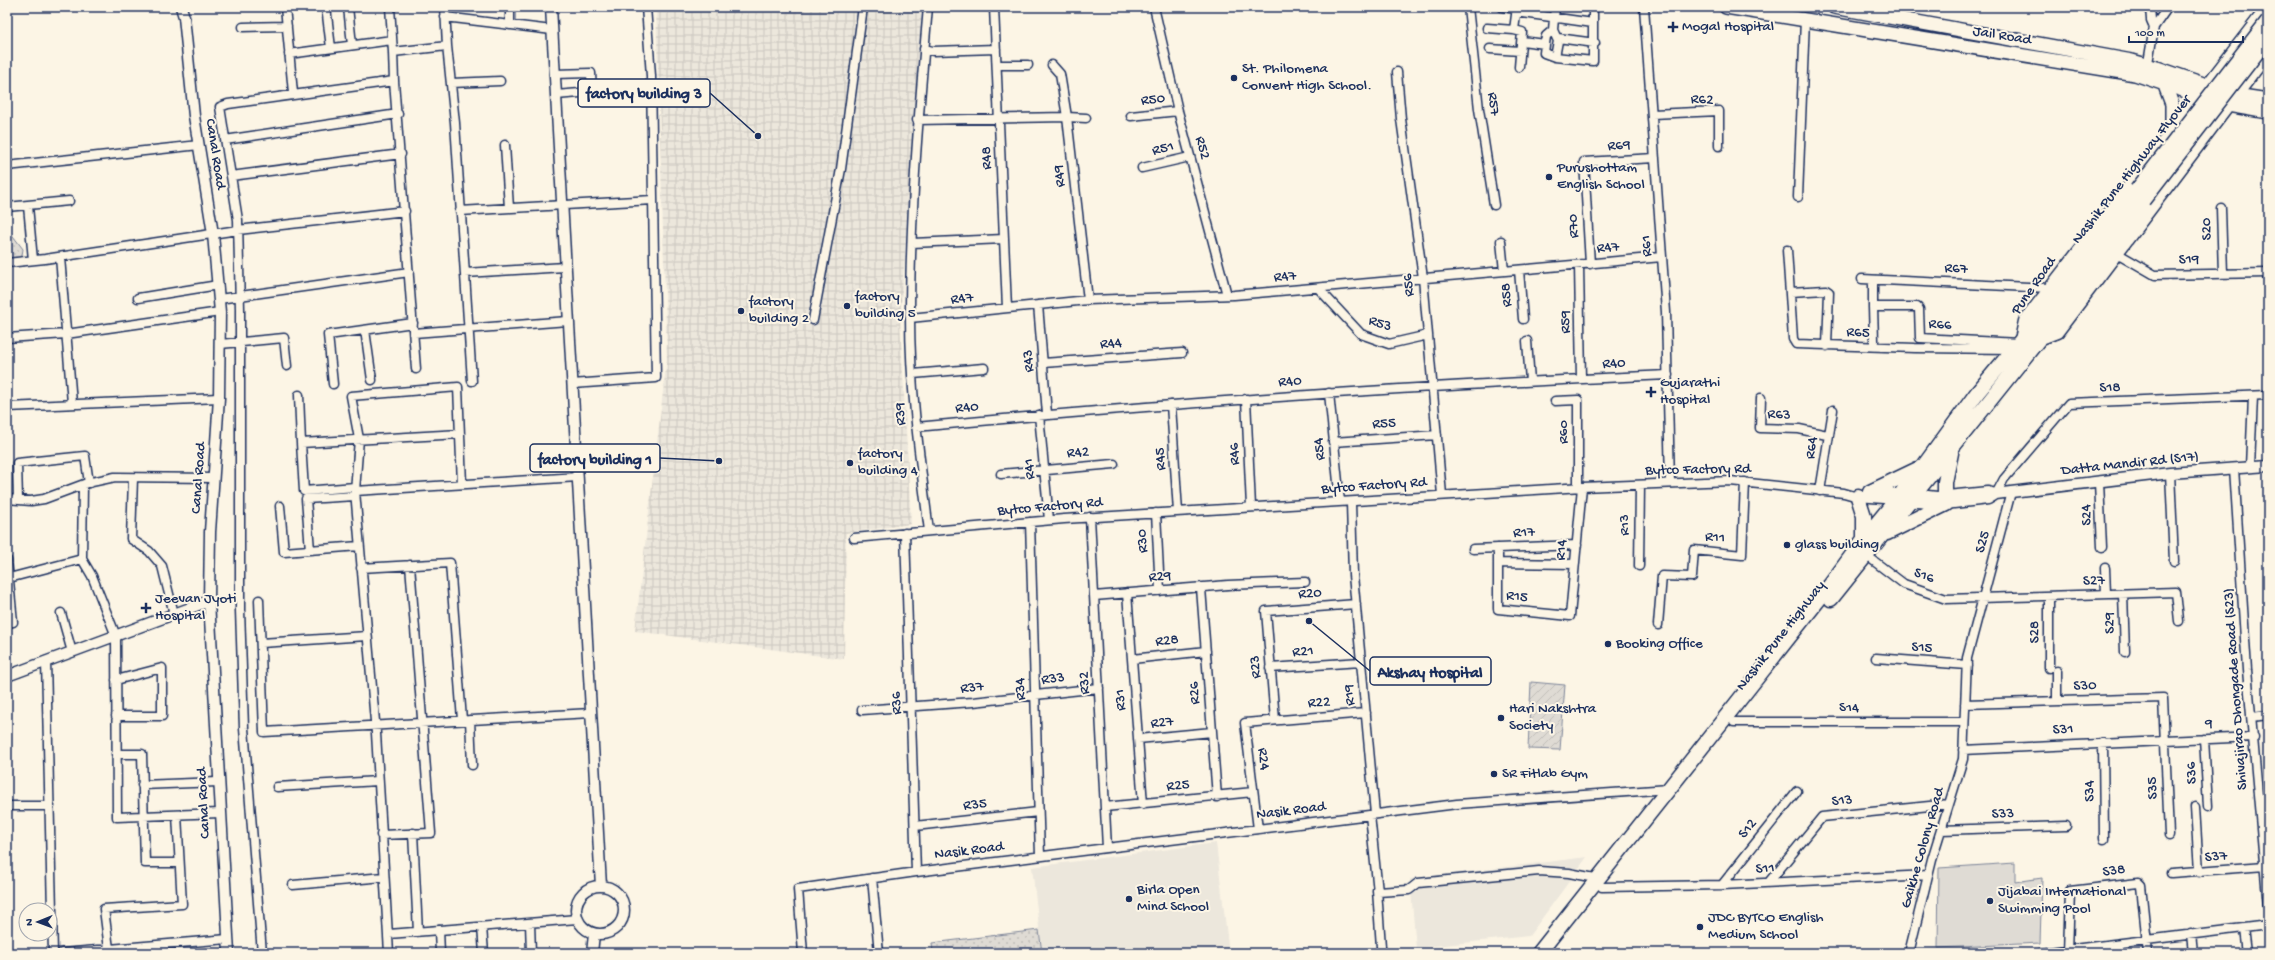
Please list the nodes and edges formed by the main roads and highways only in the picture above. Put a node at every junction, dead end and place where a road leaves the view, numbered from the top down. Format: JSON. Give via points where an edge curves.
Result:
{"nodes":[{"id":1,"x":1726,"y":7,"type":"edge"},
{"id":2,"x":1834,"y":7,"type":"edge"},
{"id":3,"x":2268,"y":7,"type":"edge"},
{"id":4,"x":2268,"y":20,"type":"edge"},
{"id":5,"x":2268,"y":38,"type":"edge"},
{"id":6,"x":2268,"y":53,"type":"edge"},
{"id":7,"x":2150,"y":70,"type":"junction"},
{"id":8,"x":2164,"y":83,"type":"junction"},
{"id":9,"x":2202,"y":90,"type":"junction"},
{"id":10,"x":2231,"y":100,"type":"junction"},
{"id":11,"x":2268,"y":100,"type":"edge"},
{"id":12,"x":2268,"y":112,"type":"edge"},
{"id":13,"x":2172,"y":130,"type":"junction"},
{"id":14,"x":2140,"y":195,"type":"junction"},
{"id":15,"x":2039,"y":339,"type":"junction"},
{"id":16,"x":2018,"y":344,"type":"junction"},
{"id":17,"x":1951,"y":448,"type":"junction"},
{"id":18,"x":1923,"y":466,"type":"junction"},
{"id":19,"x":1905,"y":497,"type":"junction"},
{"id":20,"x":1883,"y":535,"type":"junction"},
{"id":21,"x":1864,"y":539,"type":"junction"},
{"id":22,"x":1602,"y":883,"type":"junction"},
{"id":23,"x":1539,"y":953,"type":"edge"},
{"id":24,"x":1549,"y":953,"type":"edge"}],
"edges":[{"from":1,"to":7,"type":"main road","name":"Jail Road"},
{"from":2,"to":7,"type":"main road","via":[[2040,43]]},
{"from":3,"to":9,"type":"main road","name":"Pune Road"},
{"from":4,"to":14,"type":"highway","name":"Nashik Pune Highway Flyover","bridge":true},
{"from":5,"to":14,"type":"highway","name":"Nashik Pune Highway Flyover","bridge":true},
{"from":6,"to":10,"type":"main road"},
{"from":7,"to":8,"type":"main road","name":"Jail Road"},
{"from":7,"to":9,"type":"main road","name":"Jail Road"},
{"from":8,"to":9,"type":"main road","name":"Jail Road"},
{"from":8,"to":13,"type":"main road","via":[[2172,104]]},
{"from":9,"to":10,"type":"main road","name":"Jail Road"},
{"from":9,"to":13,"type":"main road","name":"Pune Road"},
{"from":10,"to":11,"type":"main road","name":"Jail Road"},
{"from":10,"to":12,"type":"main road","name":"Jail Road"},
{"from":10,"to":15,"type":"main road","via":[[2057,332]]},
{"from":13,"to":16,"type":"main road","name":"Pune Road","via":[[2025,321]]},
{"from":14,"to":15,"type":"highway","name":"Nashik Pune Highway Flyover"},
{"from":14,"to":16,"type":"highway","name":"Nashik Pune Highway Flyover"},
{"from":15,"to":17,"type":"highway","name":"Nashik Pune Highway"},
{"from":16,"to":18,"type":"highway","name":"Nashik Pune Highway","via":[[1977,393]]},
{"from":17,"to":19,"type":"highway","name":"Nashik Pune Highway"},
{"from":17,"to":20,"type":"highway","via":[[1945,482],[1945,500]]},
{"from":18,"to":19,"type":"highway","name":"Nashik Pune Highway"},
{"from":18,"to":21,"type":"highway","via":[[1864,495]]},
{"from":19,"to":20,"type":"highway","name":"Nashik Pune Highway"},
{"from":19,"to":21,"type":"highway","name":"Nashik Pune Highway"},
{"from":20,"to":22,"type":"highway","name":"Nashik Pune Highway"},
{"from":21,"to":22,"type":"highway","name":"Nashik Pune Highway","via":[[1670,788]]},
{"from":22,"to":23,"type":"highway","name":"Nashik Pune Highway"},
{"from":22,"to":24,"type":"highway","name":"Nashik Pune Highway"}]}
